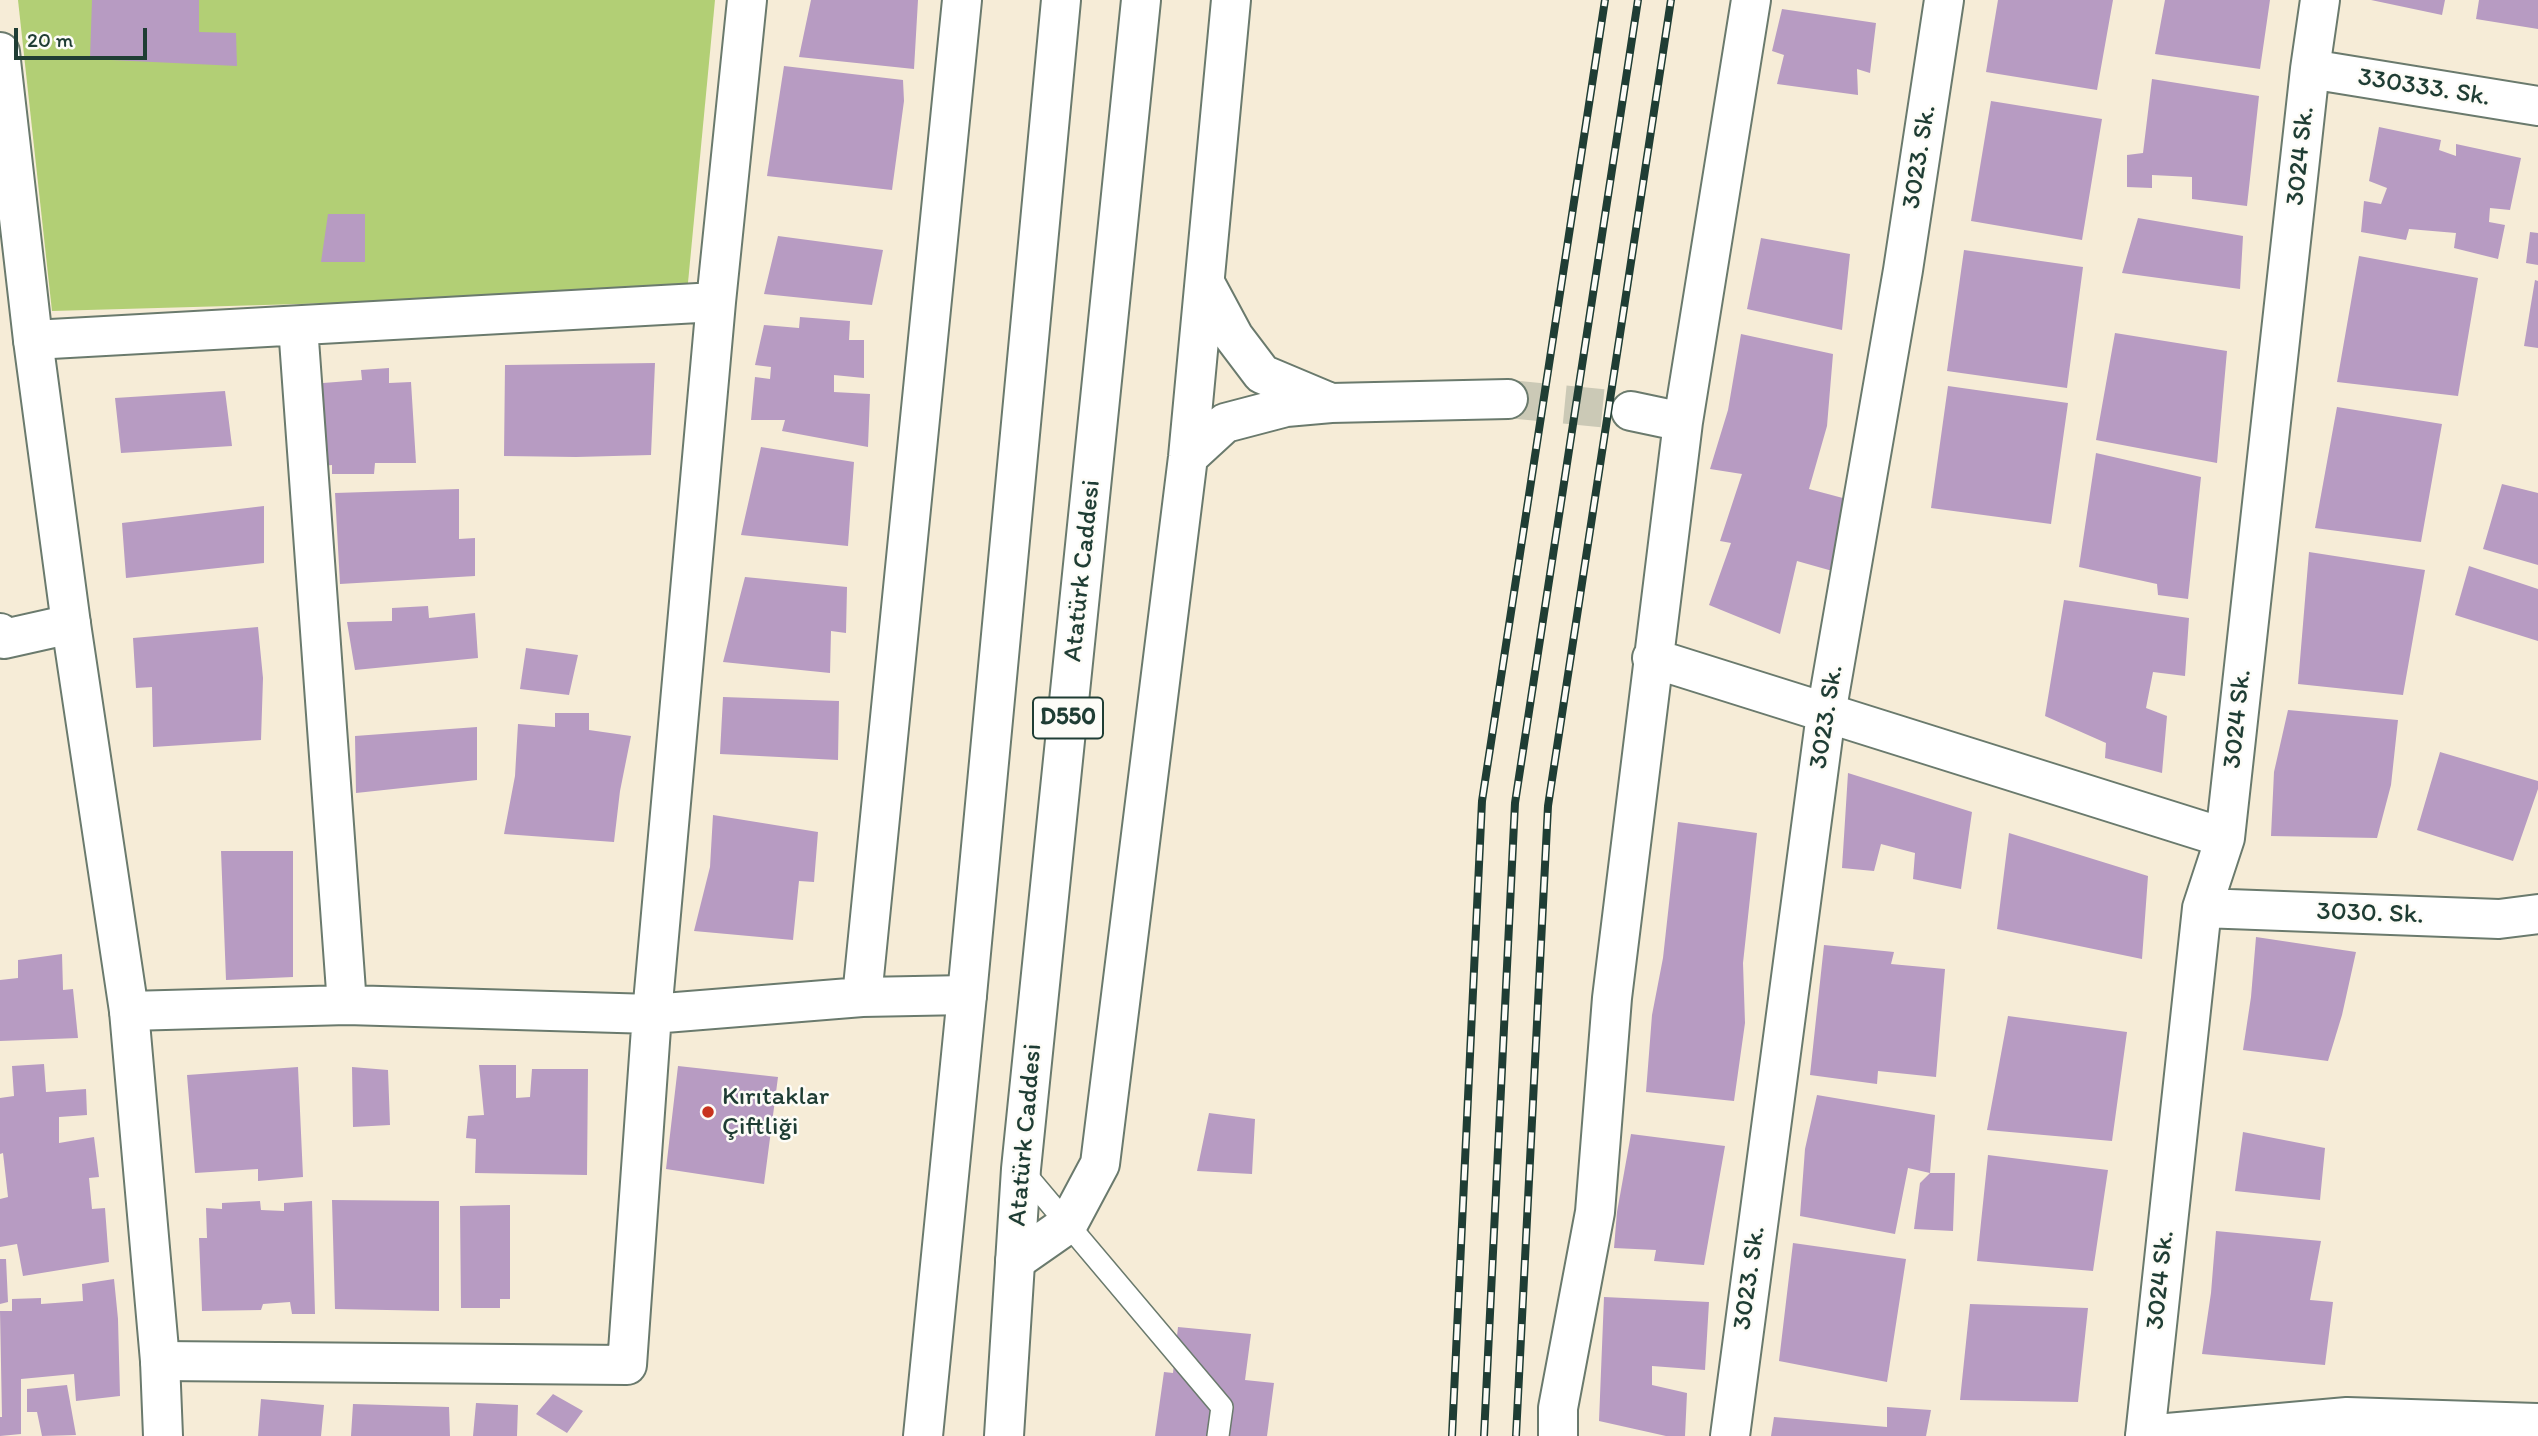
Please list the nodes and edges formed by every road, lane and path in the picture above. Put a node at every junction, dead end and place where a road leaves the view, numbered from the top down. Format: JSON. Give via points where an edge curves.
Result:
{"nodes":[{"id":1,"x":747,"y":0,"type":"edge"},
{"id":2,"x":962,"y":0,"type":"edge"},
{"id":3,"x":1061,"y":0,"type":"edge"},
{"id":4,"x":1141,"y":0,"type":"edge"},
{"id":5,"x":1231,"y":0,"type":"edge"},
{"id":6,"x":1751,"y":0,"type":"edge"},
{"id":7,"x":1944,"y":0,"type":"edge"},
{"id":8,"x":2320,"y":0,"type":"edge"},
{"id":9,"x":0,"y":52,"type":"edge"},
{"id":10,"x":2310,"y":69,"type":"junction"},
{"id":11,"x":2538,"y":106,"type":"edge"},
{"id":12,"x":1205,"y":283,"type":"junction"},
{"id":13,"x":716,"y":302,"type":"junction"},
{"id":14,"x":299,"y":326,"type":"junction"},
{"id":15,"x":33,"y":340,"type":"junction"},
{"id":16,"x":1508,"y":399,"type":"tunnel mouth"},
{"id":17,"x":1331,"y":402,"type":"junction"},
{"id":18,"x":1631,"y":411,"type":"tunnel mouth"},
{"id":19,"x":1683,"y":422,"type":"junction"},
{"id":20,"x":1188,"y":457,"type":"junction"},
{"id":21,"x":71,"y":624,"type":"junction"},
{"id":22,"x":0,"y":632,"type":"edge"},
{"id":23,"x":1652,"y":659,"type":"junction"},
{"id":24,"x":1826,"y":714,"type":"junction"},
{"id":25,"x":2225,"y":838,"type":"junction"},
{"id":26,"x":2202,"y":908,"type":"junction"},
{"id":27,"x":2538,"y":914,"type":"edge"},
{"id":28,"x":967,"y":995,"type":"junction"},
{"id":29,"x":862,"y":998,"type":"junction"},
{"id":30,"x":347,"y":1005,"type":"junction"},
{"id":31,"x":129,"y":1011,"type":"junction"},
{"id":32,"x":652,"y":1014,"type":"junction"},
{"id":33,"x":1021,"y":1169,"type":"junction"},
{"id":34,"x":1068,"y":1224,"type":"junction"},
{"id":35,"x":1015,"y":1261,"type":"junction"},
{"id":36,"x":160,"y":1361,"type":"junction"},
{"id":37,"x":2538,"y":1423,"type":"edge"},
{"id":38,"x":163,"y":1436,"type":"edge"},
{"id":39,"x":923,"y":1436,"type":"edge"},
{"id":40,"x":1004,"y":1436,"type":"edge"},
{"id":41,"x":1218,"y":1436,"type":"edge"},
{"id":42,"x":1558,"y":1436,"type":"edge"},
{"id":43,"x":1730,"y":1436,"type":"edge"},
{"id":44,"x":2144,"y":1436,"type":"edge"}],
"edges":[{"from":1,"to":13,"type":"main road"},
{"from":2,"to":29,"type":"main road"},
{"from":3,"to":28,"type":"main road","number":"D550"},
{"from":4,"to":33,"type":"main road","name":"Atatürk Caddesi","number":"D550"},
{"from":5,"to":12,"type":"main road"},
{"from":6,"to":19,"type":"main road"},
{"from":7,"to":24,"type":"main road","name":"3023. Sk.","via":[[1903,271]]},
{"from":8,"to":10,"type":"main road","name":"3024 Sk."},
{"from":9,"to":15,"type":"main road"},
{"from":10,"to":11,"type":"main road","name":"330333. Sk."},
{"from":10,"to":25,"type":"main road","name":"3024 Sk."},
{"from":12,"to":17,"type":"main road","via":[[1234,337],[1262,374]]},
{"from":12,"to":20,"type":"main road"},
{"from":13,"to":14,"type":"main road"},
{"from":13,"to":32,"type":"main road"},
{"from":14,"to":15,"type":"main road"},
{"from":14,"to":30,"type":"main road"},
{"from":15,"to":21,"type":"main road"},
{"from":16,"to":17,"type":"main road"},
{"from":17,"to":20,"type":"main road","via":[[1286,407],[1225,423]]},
{"from":18,"to":19,"type":"main road"},
{"from":19,"to":23,"type":"main road"},
{"from":20,"to":34,"type":"main road","via":[[1100,1164]]},
{"from":21,"to":22,"type":"main road","via":[[4,639]]},
{"from":21,"to":31,"type":"main road"},
{"from":23,"to":24,"type":"main road"},
{"from":23,"to":42,"type":"main road","via":[[1612,998],[1595,1212],[1558,1408]]},
{"from":24,"to":25,"type":"main road"},
{"from":24,"to":43,"type":"main road","name":"3023. Sk."},
{"from":25,"to":26,"type":"main road","name":"3024 Sk."},
{"from":26,"to":27,"type":"main road","name":"3030. Sk.","via":[[2499,919]]},
{"from":26,"to":44,"type":"main road","name":"3024 Sk."},
{"from":28,"to":29,"type":"main road"},
{"from":28,"to":39,"type":"main road","number":"D550"},
{"from":29,"to":32,"type":"main road"},
{"from":30,"to":31,"type":"main road"},
{"from":30,"to":32,"type":"main road"},
{"from":31,"to":36,"type":"main road"},
{"from":32,"to":36,"type":"main road","via":[[627,1365]]},
{"from":33,"to":34,"type":"lane"},
{"from":33,"to":35,"type":"main road","name":"Atatürk Caddesi","number":"D550"},
{"from":34,"to":35,"type":"main road"},
{"from":34,"to":41,"type":"lane","via":[[1222,1407]]},
{"from":35,"to":40,"type":"main road","name":"Atatürk Caddesi","number":"D550"},
{"from":36,"to":38,"type":"main road"},
{"from":37,"to":44,"type":"main road","via":[[2347,1417]]}]}
